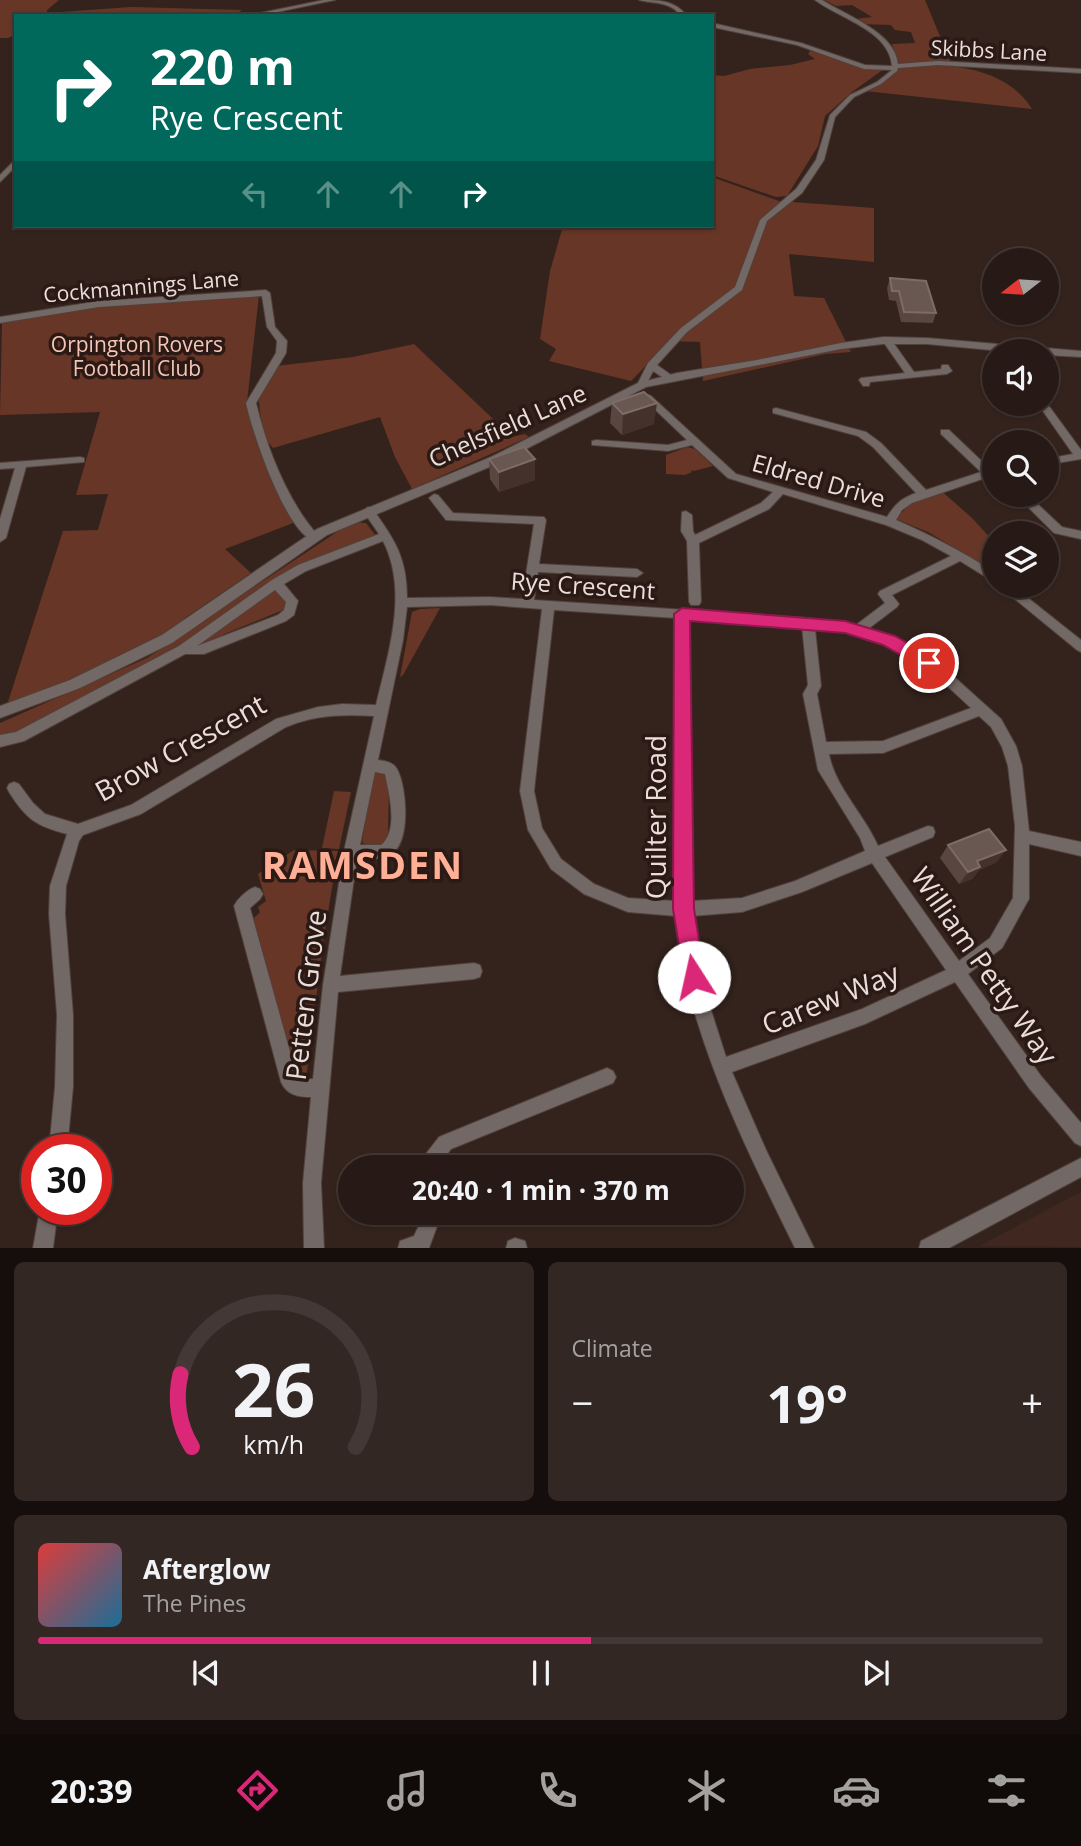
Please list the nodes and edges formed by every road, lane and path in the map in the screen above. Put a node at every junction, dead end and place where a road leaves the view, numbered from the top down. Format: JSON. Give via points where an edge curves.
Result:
{"nodes":[{"id":1,"x":332,"y":0,"type":"edge"},
{"id":2,"x":642,"y":0,"type":"edge"},
{"id":3,"x":818,"y":0,"type":"edge"},
{"id":4,"x":258,"y":14,"type":"edge"},
{"id":5,"x":683,"y":14,"type":"edge"},
{"id":6,"x":714,"y":25,"type":"edge"},
{"id":7,"x":896,"y":67,"type":"junction"},
{"id":8,"x":1081,"y":71,"type":"edge"},
{"id":9,"x":14,"y":163,"type":"edge"},
{"id":10,"x":0,"y":180,"type":"edge"},
{"id":11,"x":0,"y":320,"type":"edge"},
{"id":12,"x":887,"y":340,"type":"junction"},
{"id":13,"x":982,"y":347,"type":"edge"},
{"id":14,"x":1059,"y":353,"type":"edge"},
{"id":15,"x":1081,"y":354,"type":"edge"},
{"id":16,"x":651,"y":365,"type":"junction"},
{"id":17,"x":945,"y":367,"type":"dead end"},
{"id":18,"x":911,"y":375,"type":"junction"},
{"id":19,"x":668,"y":377,"type":"junction"},
{"id":20,"x":866,"y":384,"type":"dead end"},
{"id":21,"x":642,"y":385,"type":"junction"},
{"id":22,"x":648,"y":398,"type":"edge"},
{"id":23,"x":776,"y":411,"type":"dead end"},
{"id":24,"x":1052,"y":416,"type":"edge"},
{"id":25,"x":945,"y":432,"type":"dead end"},
{"id":26,"x":694,"y":441,"type":"junction"},
{"id":27,"x":596,"y":443,"type":"dead end"},
{"id":28,"x":1081,"y":456,"type":"edge"},
{"id":29,"x":80,"y":460,"type":"dead end"},
{"id":30,"x":1059,"y":460,"type":"edge"},
{"id":31,"x":21,"y":465,"type":"junction"},
{"id":32,"x":982,"y":465,"type":"edge"},
{"id":33,"x":0,"y":466,"type":"edge"},
{"id":34,"x":982,"y":474,"type":"edge"},
{"id":35,"x":781,"y":490,"type":"junction"},
{"id":36,"x":922,"y":493,"type":"junction"},
{"id":37,"x":434,"y":498,"type":"dead end"},
{"id":38,"x":1034,"y":507,"type":"edge"},
{"id":39,"x":368,"y":511,"type":"junction"},
{"id":40,"x":687,"y":515,"type":"dead end"},
{"id":41,"x":890,"y":522,"type":"junction"},
{"id":42,"x":1081,"y":535,"type":"edge"},
{"id":43,"x":386,"y":536,"type":"junction"},
{"id":44,"x":313,"y":537,"type":"junction"},
{"id":45,"x":0,"y":538,"type":"edge"},
{"id":46,"x":693,"y":541,"type":"junction"},
{"id":47,"x":961,"y":556,"type":"junction"},
{"id":48,"x":533,"y":568,"type":"junction"},
{"id":49,"x":982,"y":570,"type":"edge"},
{"id":50,"x":637,"y":573,"type":"dead end"},
{"id":51,"x":276,"y":583,"type":"junction"},
{"id":52,"x":1020,"y":598,"type":"edge"},
{"id":53,"x":695,"y":602,"type":"dead end"},
{"id":54,"x":401,"y":603,"type":"junction"},
{"id":55,"x":527,"y":604,"type":"junction"},
{"id":56,"x":549,"y":605,"type":"junction"},
{"id":57,"x":682,"y":614,"type":"junction"},
{"id":58,"x":808,"y":623,"type":"junction"},
{"id":59,"x":858,"y":630,"type":"junction"},
{"id":60,"x":1081,"y":647,"type":"edge"},
{"id":61,"x":184,"y":649,"type":"junction"},
{"id":62,"x":982,"y":709,"type":"junction"},
{"id":63,"x":381,"y":711,"type":"junction"},
{"id":64,"x":0,"y":712,"type":"edge"},
{"id":65,"x":0,"y":741,"type":"edge"},
{"id":66,"x":820,"y":748,"type":"junction"},
{"id":67,"x":369,"y":765,"type":"junction"},
{"id":68,"x":14,"y":788,"type":"dead end"},
{"id":69,"x":78,"y":830,"type":"junction"},
{"id":70,"x":928,"y":832,"type":"dead end"},
{"id":71,"x":1022,"y":836,"type":"junction"},
{"id":72,"x":1081,"y":849,"type":"edge"},
{"id":73,"x":351,"y":851,"type":"junction"},
{"id":74,"x":874,"y":854,"type":"junction"},
{"id":75,"x":255,"y":894,"type":"dead end"},
{"id":76,"x":684,"y":909,"type":"junction"},
{"id":77,"x":474,"y":971,"type":"dead end"},
{"id":78,"x":957,"y":974,"type":"junction"},
{"id":79,"x":331,"y":985,"type":"junction"},
{"id":80,"x":721,"y":1067,"type":"junction"},
{"id":81,"x":607,"y":1077,"type":"dead end"},
{"id":82,"x":319,"y":1088,"type":"junction"},
{"id":83,"x":60,"y":1134,"type":"edge"},
{"id":84,"x":1081,"y":1137,"type":"edge"},
{"id":85,"x":436,"y":1155,"type":"edge"},
{"id":86,"x":1081,"y":1167,"type":"edge"},
{"id":87,"x":47,"y":1225,"type":"edge"},
{"id":88,"x":428,"y":1225,"type":"edge"},
{"id":89,"x":43,"y":1248,"type":"edge"},
{"id":90,"x":314,"y":1248,"type":"edge"},
{"id":91,"x":407,"y":1248,"type":"edge"},
{"id":92,"x":805,"y":1248,"type":"edge"},
{"id":93,"x":928,"y":1248,"type":"edge"}],
"edges":[{"from":1,"to":4,"type":"street"},
{"from":2,"to":5,"type":"street","via":[[679,6]]},
{"from":3,"to":7,"type":"street","via":[[882,40]]},
{"from":6,"to":7,"type":"street","name":"Skibbs Lane","via":[[799,44],[864,67]]},
{"from":7,"to":8,"type":"street","name":"Skibbs Lane","via":[[929,63]]},
{"from":7,"to":16,"type":"street","via":[[852,96],[832,116],[820,160],[799,191],[764,220],[739,288],[684,330]]},
{"from":9,"to":10,"type":"street"},
{"from":11,"to":44,"type":"street","name":"Cockmannings Lane","via":[[136,300],[266,293],[271,327],[282,341],[281,353],[251,403],[255,426],[298,522]]},
{"from":12,"to":13,"type":"street","name":"Chelsfield Lane"},
{"from":12,"to":18,"type":"street"},
{"from":12,"to":19,"type":"street","name":"Chelsfield Lane"},
{"from":14,"to":15,"type":"street","name":"Chelsfield Lane"},
{"from":16,"to":19,"type":"street"},
{"from":16,"to":21,"type":"street"},
{"from":17,"to":18,"type":"street","via":[[947,371]]},
{"from":18,"to":20,"type":"street","via":[[864,380]]},
{"from":19,"to":21,"type":"street","name":"Chelsfield Lane"},
{"from":21,"to":39,"type":"street","name":"Chelsfield Lane","via":[[495,460]]},
{"from":22,"to":26,"type":"street","name":"Eldred Drive"},
{"from":23,"to":36,"type":"street","via":[[862,434]]},
{"from":24,"to":28,"type":"street"},
{"from":25,"to":32,"type":"street"},
{"from":26,"to":27,"type":"street","via":[[668,448]]},
{"from":26,"to":35,"type":"street","name":"Eldred Drive","via":[[732,476]]},
{"from":28,"to":30,"type":"street"},
{"from":29,"to":31,"type":"street"},
{"from":31,"to":33,"type":"street"},
{"from":31,"to":45,"type":"street"},
{"from":34,"to":36,"type":"street"},
{"from":35,"to":41,"type":"street","name":"Eldred Drive"},
{"from":35,"to":46,"type":"street","via":[[765,506]]},
{"from":36,"to":41,"type":"street","via":[[898,508]]},
{"from":37,"to":48,"type":"street","via":[[450,517],[540,520]]},
{"from":38,"to":42,"type":"street","via":[[1058,530]]},
{"from":39,"to":43,"type":"street","name":"Petten Grove"},
{"from":39,"to":44,"type":"street","name":"Chelsfield Lane"},
{"from":40,"to":46,"type":"street","via":[[687,531]]},
{"from":41,"to":47,"type":"street","name":"Eldred Drive"},
{"from":43,"to":51,"type":"street","via":[[336,553]]},
{"from":43,"to":54,"type":"street","name":"Petten Grove","via":[[400,568]]},
{"from":44,"to":64,"type":"street","name":"Chelsfield Lane","via":[[138,656]]},
{"from":46,"to":53,"type":"street"},
{"from":47,"to":49,"type":"street","name":"Eldred Drive"},
{"from":47,"to":59,"type":"street","via":[[884,594],[893,604]]},
{"from":48,"to":50,"type":"street"},
{"from":48,"to":55,"type":"street"},
{"from":51,"to":61,"type":"street"},
{"from":51,"to":61,"type":"street","via":[[292,601],[282,618],[201,651]]},
{"from":52,"to":60,"type":"street"},
{"from":54,"to":55,"type":"street","name":"Rye Crescent"},
{"from":54,"to":63,"type":"street","name":"Petten Grove"},
{"from":55,"to":56,"type":"street","name":"Rye Crescent"},
{"from":56,"to":57,"type":"street","name":"Rye Crescent"},
{"from":56,"to":76,"type":"street","via":[[527,791],[535,830],[556,864],[589,889],[628,905]]},
{"from":57,"to":58,"type":"street","name":"Rye Crescent"},
{"from":57,"to":76,"type":"street","name":"Quilter Road"},
{"from":58,"to":59,"type":"street","name":"Rye Crescent"},
{"from":58,"to":66,"type":"street","name":"William Petty Way","via":[[815,686],[810,694]]},
{"from":59,"to":62,"type":"street","name":"Rye Crescent","via":[[923,659]]},
{"from":61,"to":65,"type":"street","via":[[19,737]]},
{"from":62,"to":66,"type":"street","via":[[883,747]]},
{"from":62,"to":71,"type":"street","name":"Rye Crescent","via":[[1001,731],[1013,757]]},
{"from":63,"to":67,"type":"street","name":"Petten Grove"},
{"from":63,"to":69,"type":"street","name":"Brow Crescent","via":[[339,708],[302,713],[136,810]]},
{"from":66,"to":74,"type":"street","name":"William Petty Way","via":[[825,770]]},
{"from":67,"to":73,"type":"street","name":"Petten Grove"},
{"from":67,"to":73,"type":"street","via":[[391,771],[397,835],[383,852]]},
{"from":68,"to":69,"type":"street","via":[[29,812],[43,822]]},
{"from":69,"to":83,"type":"street","name":"Brow Crescent","via":[[58,886],[65,1015]]},
{"from":70,"to":74,"type":"street"},
{"from":71,"to":72,"type":"street"},
{"from":71,"to":78,"type":"street","name":"Rye Crescent","via":[[1021,899],[996,943]]},
{"from":73,"to":79,"type":"street","name":"Petten Grove"},
{"from":74,"to":76,"type":"street","via":[[742,905]]},
{"from":74,"to":78,"type":"street","name":"William Petty Way"},
{"from":75,"to":82,"type":"street","via":[[242,906],[290,1082],[298,1088]]},
{"from":76,"to":80,"type":"street","name":"Quilter Road","via":[[699,1000]]},
{"from":77,"to":79,"type":"street"},
{"from":78,"to":80,"type":"street","name":"Carew Way","via":[[865,1016]]},
{"from":78,"to":84,"type":"street","name":"William Petty Way"},
{"from":79,"to":82,"type":"street","name":"Petten Grove"},
{"from":80,"to":92,"type":"street","name":"Quilter Road"},
{"from":81,"to":85,"type":"street","via":[[445,1143]]},
{"from":82,"to":90,"type":"street","name":"Petten Grove","via":[[312,1183]]},
{"from":86,"to":93,"type":"street"},
{"from":87,"to":89,"type":"street"},
{"from":88,"to":91,"type":"street","via":[[421,1244]]}]}
